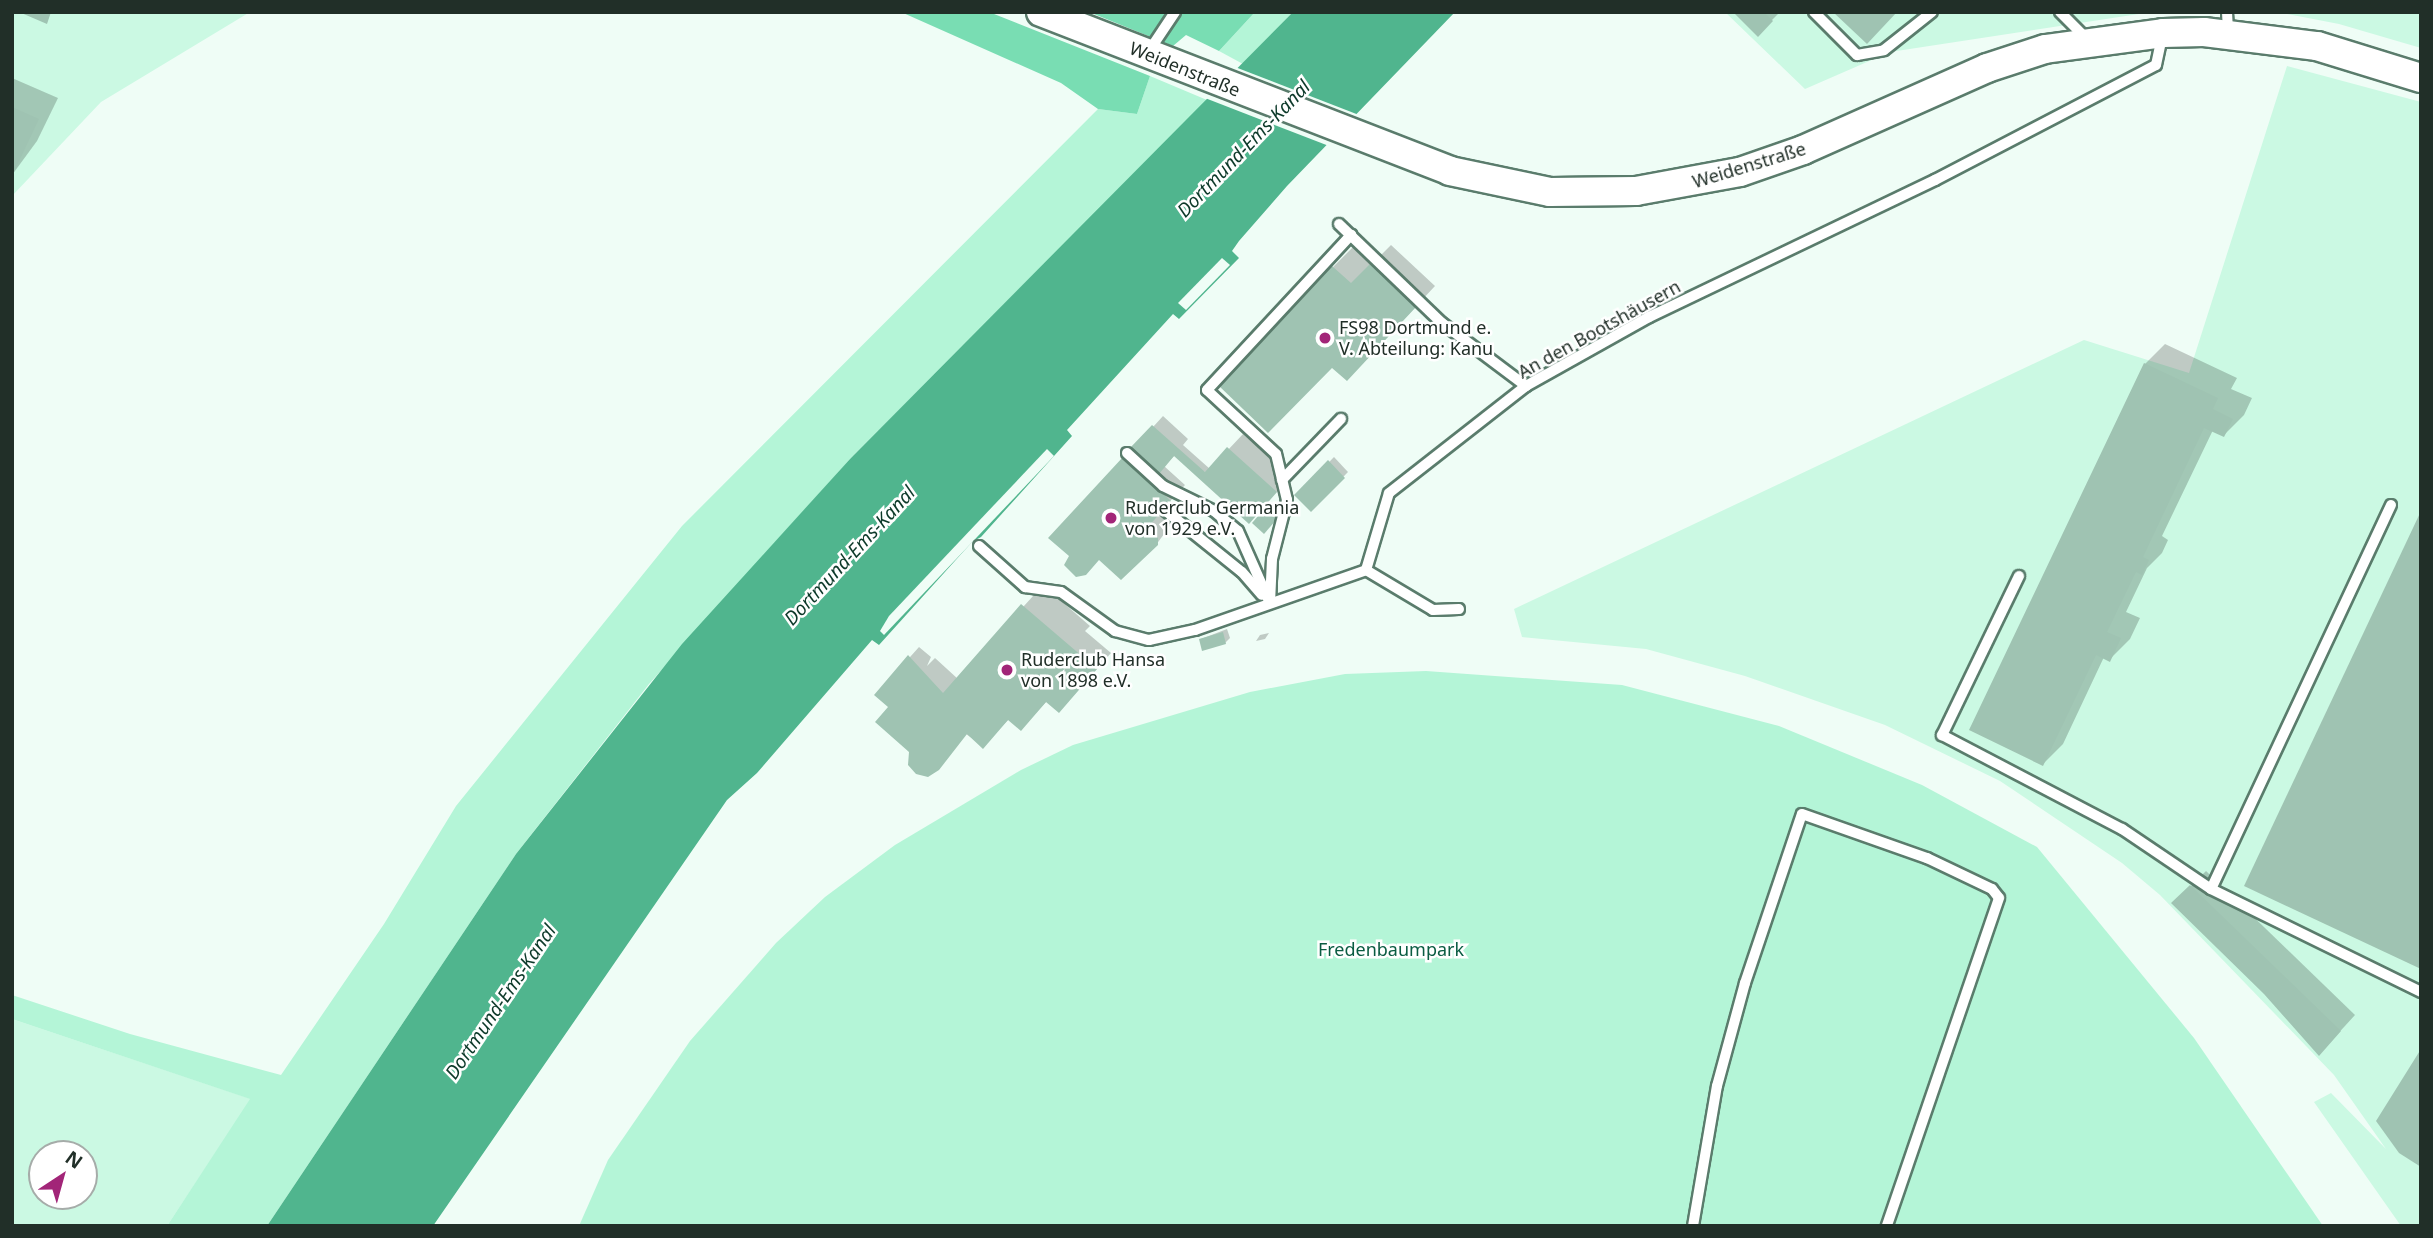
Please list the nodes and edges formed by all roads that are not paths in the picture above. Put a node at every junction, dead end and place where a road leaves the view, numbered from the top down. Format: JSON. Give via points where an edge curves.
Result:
{"nodes":[{"id":1,"x":1041,"y":12,"type":"edge"},
{"id":2,"x":1175,"y":12,"type":"edge"},
{"id":3,"x":1814,"y":12,"type":"edge"},
{"id":4,"x":1932,"y":12,"type":"edge"},
{"id":5,"x":2060,"y":12,"type":"edge"},
{"id":6,"x":2228,"y":24,"type":"edge"},
{"id":7,"x":2163,"y":33,"type":"junction"},
{"id":8,"x":2091,"y":43,"type":"junction"},
{"id":9,"x":1158,"y":59,"type":"junction"},
{"id":10,"x":2421,"y":78,"type":"edge"},
{"id":11,"x":1339,"y":224,"type":"dead end"},
{"id":12,"x":1351,"y":235,"type":"junction"},
{"id":13,"x":1526,"y":386,"type":"junction"},
{"id":14,"x":1341,"y":419,"type":"dead end"},
{"id":15,"x":1127,"y":453,"type":"dead end"},
{"id":16,"x":1282,"y":480,"type":"junction"},
{"id":17,"x":2391,"y":505,"type":"dead end"},
{"id":18,"x":1166,"y":511,"type":"dead end"},
{"id":19,"x":979,"y":546,"type":"dead end"},
{"id":20,"x":1366,"y":570,"type":"junction"},
{"id":21,"x":2019,"y":576,"type":"dead end"},
{"id":22,"x":1270,"y":603,"type":"junction"},
{"id":23,"x":1459,"y":609,"type":"dead end"},
{"id":24,"x":2211,"y":889,"type":"junction"},
{"id":25,"x":2421,"y":992,"type":"edge"},
{"id":26,"x":1693,"y":1226,"type":"edge"},
{"id":27,"x":1888,"y":1226,"type":"edge"}],
"edges":[{"from":1,"to":9,"type":"street","name":"Weidenstraße"},
{"from":2,"to":9,"type":"lane"},
{"from":3,"to":4,"type":"lane","via":[[1857,55],[1884,50]]},
{"from":5,"to":8,"type":"lane"},
{"from":6,"to":7,"type":"street","name":"Weidenstraße"},
{"from":6,"to":10,"type":"street","name":"Weidenstraße"},
{"from":7,"to":8,"type":"street","name":"Weidenstraße"},
{"from":7,"to":13,"type":"lane","name":"An den Bootshäusern","via":[[2156,65],[1935,180],[1649,317]]},
{"from":8,"to":9,"type":"street","name":"Weidenstraße","via":[[2045,49],[1987,68],[1803,150],[1740,172],[1675,187],[1550,192],[1450,171]]},
{"from":11,"to":12,"type":"lane"},
{"from":12,"to":13,"type":"lane","via":[[1442,323]]},
{"from":12,"to":16,"type":"lane","via":[[1207,390],[1276,454]]},
{"from":13,"to":20,"type":"lane","name":"An den Bootshäusern","via":[[1389,493]]},
{"from":14,"to":16,"type":"lane"},
{"from":15,"to":22,"type":"lane","via":[[1163,485],[1214,511],[1238,531]]},
{"from":16,"to":22,"type":"lane","via":[[1286,500],[1272,559]]},
{"from":17,"to":24,"type":"lane"},
{"from":18,"to":22,"type":"lane","via":[[1242,572]]},
{"from":19,"to":22,"type":"lane","via":[[1025,587],[1061,592],[1095,619],[1132,639],[1195,630]]},
{"from":20,"to":22,"type":"lane"},
{"from":20,"to":23,"type":"lane","via":[[1433,610]]},
{"from":21,"to":24,"type":"lane","via":[[1942,735],[2122,830]]},
{"from":24,"to":25,"type":"lane"},
{"from":26,"to":27,"type":"lane","via":[[1721,1073],[1802,814],[1927,858],[1992,889],[1999,898]]}]}
